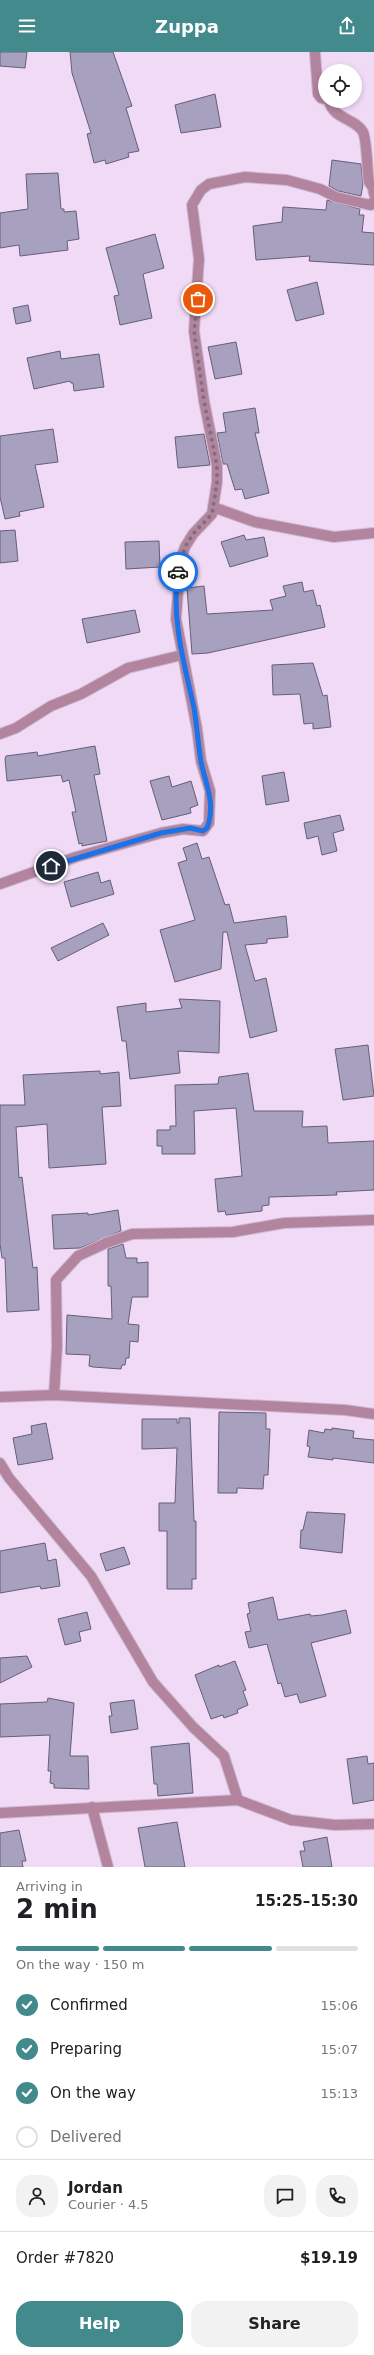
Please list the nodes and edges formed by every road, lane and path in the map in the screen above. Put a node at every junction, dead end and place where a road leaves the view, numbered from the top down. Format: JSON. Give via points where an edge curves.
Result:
{"nodes":[{"id":1,"x":315,"y":53,"type":"dead end"},
{"id":2,"x":318,"y":94,"type":"edge"},
{"id":3,"x":334,"y":108,"type":"edge"},
{"id":4,"x":374,"y":194,"type":"edge"},
{"id":5,"x":374,"y":201,"type":"edge"},
{"id":6,"x":213,"y":507,"type":"junction"},
{"id":7,"x":374,"y":534,"type":"edge"},
{"id":8,"x":182,"y":655,"type":"junction"},
{"id":9,"x":0,"y":734,"type":"edge"},
{"id":10,"x":0,"y":884,"type":"edge"},
{"id":11,"x":374,"y":1220,"type":"edge"},
{"id":12,"x":54,"y":1395,"type":"junction"},
{"id":13,"x":0,"y":1397,"type":"edge"},
{"id":14,"x":374,"y":1414,"type":"edge"},
{"id":15,"x":0,"y":1463,"type":"edge"},
{"id":16,"x":238,"y":1800,"type":"junction"},
{"id":17,"x":92,"y":1807,"type":"junction"},
{"id":18,"x":0,"y":1813,"type":"edge"},
{"id":19,"x":374,"y":1824,"type":"edge"},
{"id":20,"x":108,"y":1867,"type":"edge"}],
"edges":[{"from":1,"to":2,"type":"street"},
{"from":3,"to":4,"type":"street","via":[[342,119],[355,123],[363,132],[368,176]]},
{"from":5,"to":6,"type":"street","via":[[371,205],[336,197],[320,189],[287,180],[245,178],[209,184],[195,198],[192,214],[199,259],[194,331],[217,466]]},
{"from":6,"to":7,"type":"street","via":[[255,522],[334,537]]},
{"from":6,"to":8,"type":"street","via":[[212,514],[193,534],[185,547],[180,562],[176,619]]},
{"from":8,"to":9,"type":"street","via":[[128,668]]},
{"from":8,"to":10,"type":"street","via":[[194,709],[201,761],[210,791],[210,818],[207,828],[203,831],[190,828],[161,833],[76,857]]},
{"from":11,"to":12,"type":"street","via":[[284,1223],[233,1232],[132,1234],[106,1242],[78,1256],[56,1280],[57,1347]]},
{"from":12,"to":13,"type":"street"},
{"from":12,"to":14,"type":"street","via":[[345,1410]]},
{"from":15,"to":16,"type":"street","via":[[9,1478],[92,1576],[153,1682],[193,1727],[224,1756]]},
{"from":16,"to":17,"type":"street"},
{"from":16,"to":19,"type":"street","via":[[291,1820],[335,1825]]},
{"from":17,"to":18,"type":"street"},
{"from":17,"to":20,"type":"street"}]}
